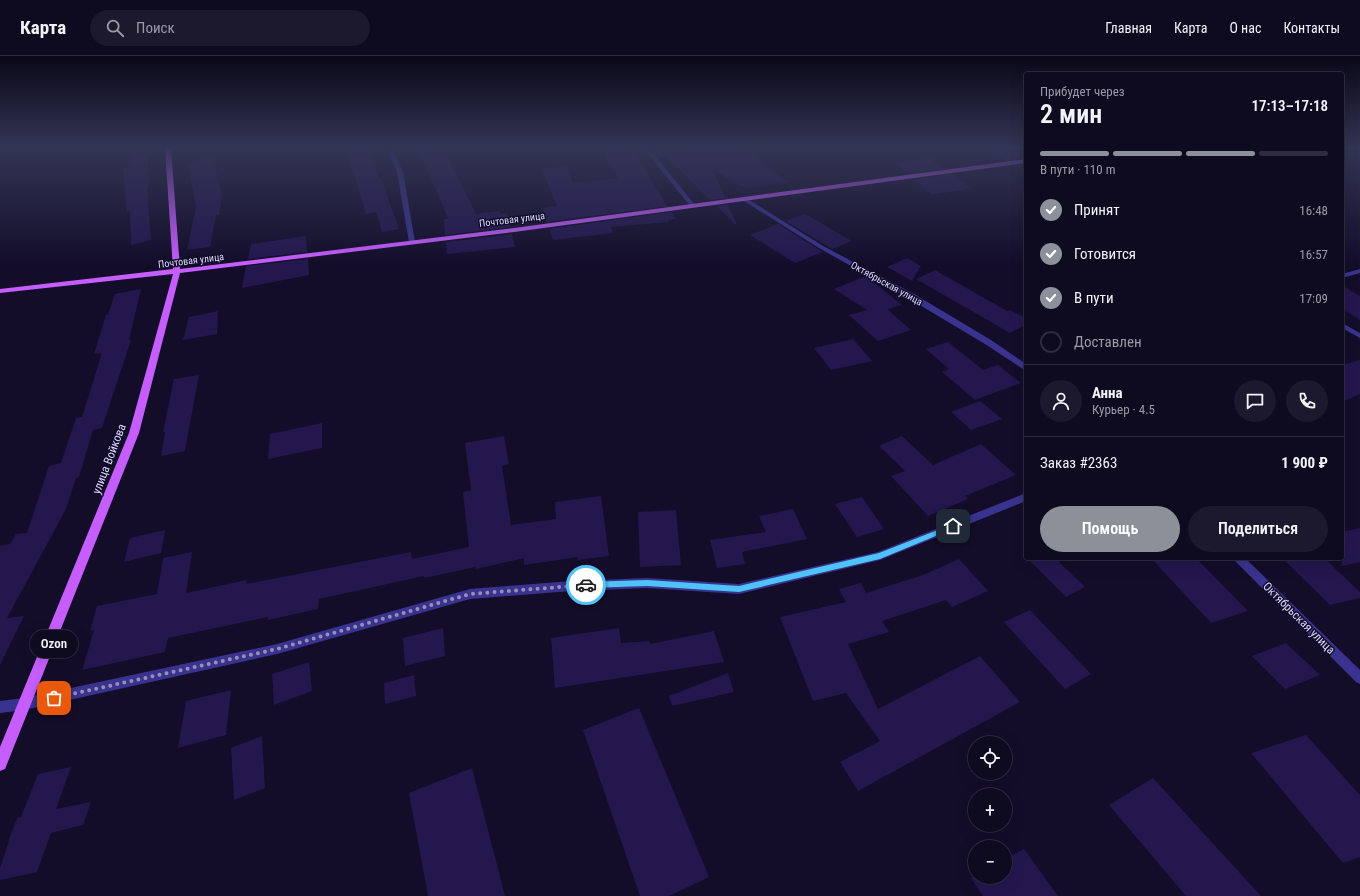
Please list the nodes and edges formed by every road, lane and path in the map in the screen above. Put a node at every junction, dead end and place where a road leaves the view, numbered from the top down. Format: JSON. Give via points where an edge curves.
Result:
{"nodes":[{"id":1,"x":171,"y":187,"type":"edge"},
{"id":2,"x":403,"y":187,"type":"edge"},
{"id":3,"x":678,"y":187,"type":"edge"},
{"id":4,"x":838,"y":187,"type":"edge"},
{"id":5,"x":746,"y":200,"type":"junction"},
{"id":6,"x":693,"y":206,"type":"junction"},
{"id":7,"x":412,"y":242,"type":"junction"},
{"id":8,"x":1360,"y":271,"type":"edge"},
{"id":9,"x":177,"y":272,"type":"junction"},
{"id":10,"x":1344,"y":275,"type":"edge"},
{"id":11,"x":0,"y":290,"type":"edge"},
{"id":12,"x":1344,"y":326,"type":"edge"},
{"id":13,"x":1360,"y":336,"type":"edge"},
{"id":14,"x":1024,"y":367,"type":"edge"},
{"id":15,"x":1024,"y":498,"type":"edge"},
{"id":16,"x":1240,"y":560,"type":"edge"},
{"id":17,"x":1360,"y":678,"type":"edge"},
{"id":18,"x":24,"y":704,"type":"junction"},
{"id":19,"x":0,"y":707,"type":"edge"},
{"id":20,"x":0,"y":764,"type":"edge"}],
"edges":[{"from":1,"to":9,"type":"main road","name":"улица Войкова"},
{"from":2,"to":7,"type":"street"},
{"from":3,"to":6,"type":"street"},
{"from":4,"to":5,"type":"main road","name":"Почтовая улица"},
{"from":5,"to":6,"type":"main road","name":"Почтовая улица"},
{"from":5,"to":14,"type":"street","name":"Октябрьская улица","via":[[821,247],[982,338]]},
{"from":6,"to":7,"type":"main road","name":"Почтовая улица"},
{"from":7,"to":9,"type":"main road","name":"Почтовая улица"},
{"from":8,"to":10,"type":"street"},
{"from":9,"to":11,"type":"main road","name":"Почтовая улица"},
{"from":9,"to":18,"type":"main road","name":"улица Войкова","via":[[134,433]]},
{"from":12,"to":13,"type":"street"},
{"from":15,"to":18,"type":"street","via":[[880,556],[739,589],[647,583],[470,594],[277,649]]},
{"from":16,"to":17,"type":"street","name":"Октябрьская улица"},
{"from":18,"to":19,"type":"street"},
{"from":18,"to":20,"type":"main road","name":"улица Войкова"}]}
